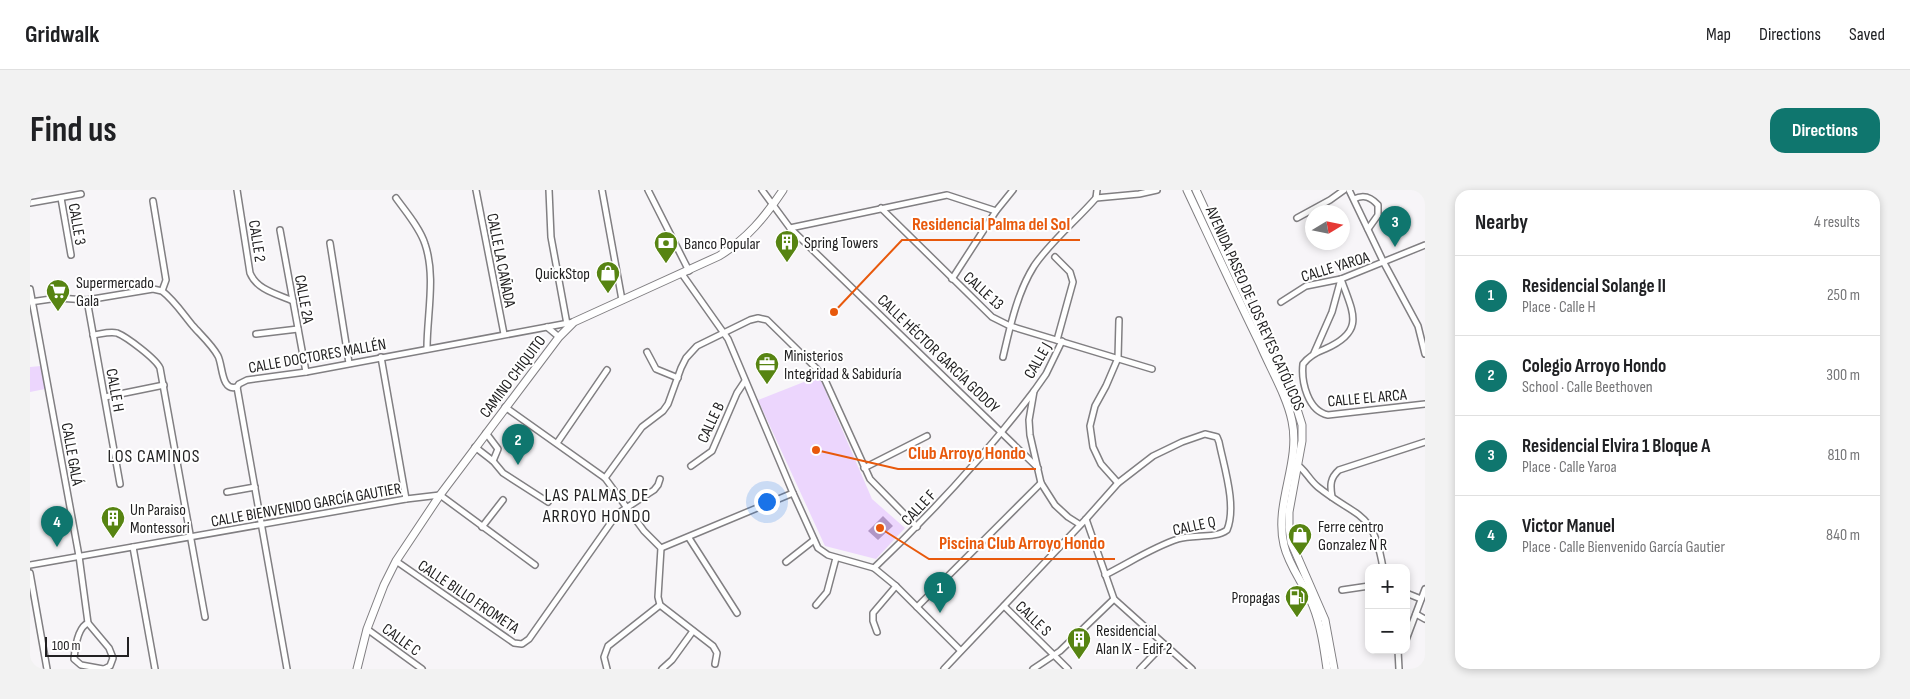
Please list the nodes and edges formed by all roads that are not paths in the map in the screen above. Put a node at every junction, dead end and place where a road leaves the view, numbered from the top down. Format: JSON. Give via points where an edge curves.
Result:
{"nodes":[{"id":1,"x":237,"y":190,"type":"edge"},
{"id":2,"x":476,"y":190,"type":"edge"},
{"id":3,"x":549,"y":190,"type":"edge"},
{"id":4,"x":602,"y":190,"type":"edge"},
{"id":5,"x":648,"y":190,"type":"edge"},
{"id":6,"x":762,"y":190,"type":"edge"},
{"id":7,"x":783,"y":190,"type":"edge"},
{"id":8,"x":1013,"y":190,"type":"edge"},
{"id":9,"x":1097,"y":190,"type":"edge"},
{"id":10,"x":1157,"y":190,"type":"edge"},
{"id":11,"x":1187,"y":190,"type":"edge"},
{"id":12,"x":1196,"y":190,"type":"edge"},
{"id":13,"x":1344,"y":190,"type":"edge"},
{"id":14,"x":1349,"y":190,"type":"edge"},
{"id":15,"x":948,"y":193,"type":"edge"},
{"id":16,"x":81,"y":194,"type":"dead end"},
{"id":17,"x":60,"y":198,"type":"junction"},
{"id":18,"x":396,"y":198,"type":"dead end"},
{"id":19,"x":1096,"y":198,"type":"junction"},
{"id":20,"x":1354,"y":199,"type":"junction"},
{"id":21,"x":153,"y":201,"type":"dead end"},
{"id":22,"x":30,"y":203,"type":"edge"},
{"id":23,"x":1197,"y":203,"type":"junction"},
{"id":24,"x":772,"y":206,"type":"junction"},
{"id":25,"x":881,"y":208,"type":"junction"},
{"id":26,"x":996,"y":211,"type":"junction"},
{"id":27,"x":1297,"y":218,"type":"dead end"},
{"id":28,"x":790,"y":228,"type":"junction"},
{"id":29,"x":1368,"y":229,"type":"junction"},
{"id":30,"x":280,"y":230,"type":"dead end"},
{"id":31,"x":330,"y":243,"type":"dead end"},
{"id":32,"x":1425,"y":246,"type":"edge"},
{"id":33,"x":71,"y":255,"type":"dead end"},
{"id":34,"x":1054,"y":257,"type":"dead end"},
{"id":35,"x":1384,"y":263,"type":"junction"},
{"id":36,"x":686,"y":272,"type":"junction"},
{"id":37,"x":952,"y":279,"type":"junction"},
{"id":38,"x":1341,"y":279,"type":"junction"},
{"id":39,"x":30,"y":290,"type":"edge"},
{"id":40,"x":162,"y":291,"type":"junction"},
{"id":41,"x":87,"y":300,"type":"junction"},
{"id":42,"x":622,"y":300,"type":"junction"},
{"id":43,"x":293,"y":301,"type":"junction"},
{"id":44,"x":31,"y":302,"type":"edge"},
{"id":45,"x":1281,"y":302,"type":"dead end"},
{"id":46,"x":1120,"y":320,"type":"dead end"},
{"id":47,"x":571,"y":323,"type":"junction"},
{"id":48,"x":1425,"y":323,"type":"edge"},
{"id":49,"x":1010,"y":326,"type":"junction"},
{"id":50,"x":1418,"y":326,"type":"junction"},
{"id":51,"x":546,"y":327,"type":"junction"},
{"id":52,"x":298,"y":329,"type":"junction"},
{"id":53,"x":724,"y":331,"type":"junction"},
{"id":54,"x":256,"y":334,"type":"dead end"},
{"id":55,"x":504,"y":334,"type":"junction"},
{"id":56,"x":94,"y":336,"type":"junction"},
{"id":57,"x":559,"y":337,"type":"junction"},
{"id":58,"x":1059,"y":340,"type":"junction"},
{"id":59,"x":427,"y":348,"type":"junction"},
{"id":60,"x":647,"y":352,"type":"dead end"},
{"id":61,"x":1314,"y":354,"type":"junction"},
{"id":62,"x":1425,"y":354,"type":"edge"},
{"id":63,"x":380,"y":357,"type":"junction"},
{"id":64,"x":1003,"y":357,"type":"dead end"},
{"id":65,"x":1118,"y":358,"type":"junction"},
{"id":66,"x":349,"y":363,"type":"junction"},
{"id":67,"x":1152,"y":369,"type":"dead end"},
{"id":68,"x":607,"y":370,"type":"dead end"},
{"id":69,"x":306,"y":372,"type":"junction"},
{"id":70,"x":678,"y":378,"type":"junction"},
{"id":71,"x":745,"y":381,"type":"junction"},
{"id":72,"x":164,"y":385,"type":"junction"},
{"id":73,"x":237,"y":387,"type":"junction"},
{"id":74,"x":1034,"y":391,"type":"junction"},
{"id":75,"x":105,"y":397,"type":"junction"},
{"id":76,"x":1425,"y":404,"type":"edge"},
{"id":77,"x":505,"y":407,"type":"junction"},
{"id":78,"x":1003,"y":432,"type":"junction"},
{"id":79,"x":486,"y":433,"type":"junction"},
{"id":80,"x":927,"y":436,"type":"dead end"},
{"id":81,"x":1425,"y":442,"type":"edge"},
{"id":82,"x":557,"y":443,"type":"junction"},
{"id":83,"x":475,"y":447,"type":"junction"},
{"id":84,"x":493,"y":461,"type":"junction"},
{"id":85,"x":1295,"y":464,"type":"junction"},
{"id":86,"x":691,"y":466,"type":"dead end"},
{"id":87,"x":864,"y":468,"type":"junction"},
{"id":88,"x":1038,"y":468,"type":"junction"},
{"id":89,"x":605,"y":478,"type":"junction"},
{"id":90,"x":660,"y":479,"type":"dead end"},
{"id":91,"x":1041,"y":483,"type":"junction"},
{"id":92,"x":1118,"y":483,"type":"junction"},
{"id":93,"x":120,"y":484,"type":"dead end"},
{"id":94,"x":255,"y":486,"type":"junction"},
{"id":95,"x":227,"y":492,"type":"dead end"},
{"id":96,"x":793,"y":493,"type":"junction"},
{"id":97,"x":440,"y":496,"type":"junction"},
{"id":98,"x":1332,"y":497,"type":"junction"},
{"id":99,"x":406,"y":499,"type":"junction"},
{"id":100,"x":503,"y":500,"type":"dead end"},
{"id":101,"x":548,"y":502,"type":"dead end"},
{"id":102,"x":626,"y":508,"type":"junction"},
{"id":103,"x":1086,"y":519,"type":"junction"},
{"id":104,"x":262,"y":524,"type":"junction"},
{"id":105,"x":1079,"y":524,"type":"junction"},
{"id":106,"x":482,"y":526,"type":"junction"},
{"id":107,"x":917,"y":527,"type":"junction"},
{"id":108,"x":190,"y":537,"type":"junction"},
{"id":109,"x":689,"y":538,"type":"junction"},
{"id":110,"x":814,"y":540,"type":"junction"},
{"id":111,"x":133,"y":547,"type":"junction"},
{"id":112,"x":661,"y":548,"type":"junction"},
{"id":113,"x":79,"y":556,"type":"junction"},
{"id":114,"x":836,"y":558,"type":"junction"},
{"id":115,"x":396,"y":561,"type":"junction"},
{"id":116,"x":786,"y":562,"type":"dead end"},
{"id":117,"x":1382,"y":564,"type":"edge"},
{"id":118,"x":30,"y":565,"type":"edge"},
{"id":119,"x":536,"y":565,"type":"dead end"},
{"id":120,"x":874,"y":568,"type":"junction"},
{"id":121,"x":30,"y":573,"type":"edge"},
{"id":122,"x":1105,"y":575,"type":"junction"},
{"id":123,"x":896,"y":586,"type":"junction"},
{"id":124,"x":1365,"y":587,"type":"edge"},
{"id":125,"x":1425,"y":589,"type":"edge"},
{"id":126,"x":1342,"y":590,"type":"dead end"},
{"id":127,"x":1410,"y":595,"type":"edge"},
{"id":128,"x":1421,"y":599,"type":"junction"},
{"id":129,"x":1114,"y":600,"type":"junction"},
{"id":130,"x":816,"y":605,"type":"dead end"},
{"id":131,"x":660,"y":606,"type":"junction"},
{"id":132,"x":1004,"y":606,"type":"junction"},
{"id":133,"x":917,"y":607,"type":"junction"},
{"id":134,"x":737,"y":613,"type":"dead end"},
{"id":135,"x":1416,"y":614,"type":"junction"},
{"id":136,"x":205,"y":617,"type":"dead end"},
{"id":137,"x":1425,"y":619,"type":"edge"},
{"id":138,"x":88,"y":623,"type":"junction"},
{"id":139,"x":367,"y":629,"type":"junction"},
{"id":140,"x":1410,"y":630,"type":"edge"},
{"id":141,"x":693,"y":631,"type":"junction"},
{"id":142,"x":877,"y":632,"type":"dead end"},
{"id":143,"x":1164,"y":644,"type":"junction"},
{"id":144,"x":960,"y":650,"type":"junction"},
{"id":145,"x":1397,"y":654,"type":"edge"},
{"id":146,"x":1054,"y":655,"type":"junction"},
{"id":147,"x":715,"y":664,"type":"dead end"},
{"id":148,"x":47,"y":669,"type":"edge"},
{"id":149,"x":103,"y":669,"type":"edge"},
{"id":150,"x":155,"y":669,"type":"edge"},
{"id":151,"x":287,"y":669,"type":"edge"},
{"id":152,"x":357,"y":669,"type":"edge"},
{"id":153,"x":422,"y":669,"type":"edge"},
{"id":154,"x":607,"y":669,"type":"edge"},
{"id":155,"x":662,"y":669,"type":"edge"},
{"id":156,"x":944,"y":669,"type":"edge"},
{"id":157,"x":1033,"y":669,"type":"edge"},
{"id":158,"x":1068,"y":669,"type":"edge"},
{"id":159,"x":1140,"y":669,"type":"edge"},
{"id":160,"x":1192,"y":669,"type":"edge"},
{"id":161,"x":1327,"y":669,"type":"edge"},
{"id":162,"x":1334,"y":669,"type":"edge"},
{"id":163,"x":1399,"y":669,"type":"edge"}],
"edges":[{"from":1,"to":43,"type":"street","name":"CALLE 2","via":[[253,280]]},
{"from":2,"to":55,"type":"street","name":"CALLE LA CAÑADA"},
{"from":3,"to":47,"type":"street","via":[[551,237]]},
{"from":4,"to":42,"type":"street"},
{"from":5,"to":36,"type":"street"},
{"from":6,"to":24,"type":"street","name":"CALLE HÉCTOR GARCÍA GODOY"},
{"from":7,"to":24,"type":"main road","name":"CAMINO CHIQUITO"},
{"from":8,"to":26,"type":"street"},
{"from":9,"to":19,"type":"street"},
{"from":10,"to":19,"type":"street"},
{"from":11,"to":23,"type":"main road","name":"AVENIDA PASEO DE LOS REYES CATÓLICOS"},
{"from":12,"to":23,"type":"main road","name":"AVENIDA PASEO DE LOS REYES CATÓLICOS"},
{"from":13,"to":27,"type":"street"},
{"from":14,"to":20,"type":"street"},
{"from":15,"to":25,"type":"street"},
{"from":15,"to":26,"type":"street"},
{"from":16,"to":17,"type":"street"},
{"from":17,"to":22,"type":"street"},
{"from":17,"to":33,"type":"street","name":"CALLE 3"},
{"from":18,"to":59,"type":"street","via":[[427,249],[430,278]]},
{"from":19,"to":49,"type":"street","via":[[1034,266]]},
{"from":20,"to":29,"type":"street"},
{"from":20,"to":29,"type":"street","via":[[1366,196],[1378,205],[1378,215]]},
{"from":21,"to":40,"type":"street","via":[[166,280]]},
{"from":23,"to":85,"type":"main road","name":"AVENIDA PASEO DE LOS REYES CATÓLICOS","via":[[1297,408],[1302,441]]},
{"from":24,"to":28,"type":"street","name":"CALLE HÉCTOR GARCÍA GODOY"},
{"from":24,"to":36,"type":"main road","name":"CAMINO CHIQUITO","via":[[738,244]]},
{"from":25,"to":28,"type":"street"},
{"from":25,"to":37,"type":"street","name":"CALLE 13"},
{"from":26,"to":37,"type":"street"},
{"from":28,"to":78,"type":"street","name":"CALLE HÉCTOR GARCÍA GODOY"},
{"from":29,"to":35,"type":"street"},
{"from":30,"to":43,"type":"street","name":"CALLE 2A"},
{"from":31,"to":66,"type":"street"},
{"from":32,"to":35,"type":"street","name":"CALLE YAROA"},
{"from":34,"to":58,"type":"street","name":"CALLE J","via":[[1070,272],[1073,282]]},
{"from":35,"to":38,"type":"street","name":"CALLE YAROA"},
{"from":35,"to":50,"type":"street"},
{"from":36,"to":42,"type":"main road","name":"CAMINO CHIQUITO"},
{"from":36,"to":53,"type":"street"},
{"from":37,"to":49,"type":"street","name":"CALLE 13","via":[[992,316]]},
{"from":38,"to":45,"type":"street","name":"CALLE YAROA","via":[[1306,286]]},
{"from":38,"to":61,"type":"street","name":"CALLE EL ARCA","via":[[1330,319]]},
{"from":38,"to":61,"type":"street","via":[[1351,308],[1352,326],[1344,339]]},
{"from":39,"to":44,"type":"street","name":"CALLE GALÁ"},
{"from":40,"to":41,"type":"street","via":[[153,289]]},
{"from":40,"to":73,"type":"street","name":"CALLE DOCTORES MALLÉN","via":[[216,353],[227,387]]},
{"from":41,"to":44,"type":"street","via":[[58,298]]},
{"from":41,"to":56,"type":"street","name":"CALLE H"},
{"from":42,"to":47,"type":"main road","name":"CAMINO CHIQUITO"},
{"from":43,"to":52,"type":"street","name":"CALLE 2A"},
{"from":44,"to":113,"type":"street","name":"CALLE GALÁ"},
{"from":46,"to":65,"type":"street"},
{"from":47,"to":51,"type":"street","name":"CALLE DOCTORES MALLÉN"},
{"from":47,"to":57,"type":"main road","name":"CAMINO CHIQUITO"},
{"from":48,"to":50,"type":"street"},
{"from":49,"to":58,"type":"street","name":"CALLE 13"},
{"from":49,"to":64,"type":"street"},
{"from":50,"to":62,"type":"street"},
{"from":51,"to":55,"type":"street","name":"CALLE DOCTORES MALLÉN"},
{"from":51,"to":57,"type":"street"},
{"from":52,"to":54,"type":"street"},
{"from":52,"to":69,"type":"street","name":"CALLE 2A"},
{"from":53,"to":70,"type":"street","via":[[697,346],[686,358]]},
{"from":53,"to":71,"type":"street"},
{"from":53,"to":87,"type":"street","via":[[750,320],[767,320],[810,362],[830,387]]},
{"from":55,"to":59,"type":"street","name":"CALLE DOCTORES MALLÉN"},
{"from":56,"to":72,"type":"street","via":[[113,333],[123,336],[158,364]]},
{"from":56,"to":75,"type":"street","name":"CALLE H"},
{"from":57,"to":77,"type":"main road","name":"CAMINO CHIQUITO"},
{"from":58,"to":65,"type":"street","name":"CALLE 13"},
{"from":58,"to":74,"type":"street","name":"CALLE J","via":[[1046,374]]},
{"from":59,"to":63,"type":"street","name":"CALLE DOCTORES MALLÉN"},
{"from":60,"to":70,"type":"street","via":[[658,370]]},
{"from":61,"to":76,"type":"street","name":"CALLE EL ARCA","via":[[1306,359],[1303,369],[1310,400],[1315,410],[1322,414]]},
{"from":63,"to":66,"type":"street","name":"CALLE DOCTORES MALLÉN"},
{"from":63,"to":99,"type":"street"},
{"from":65,"to":67,"type":"street","name":"CALLE 13"},
{"from":65,"to":92,"type":"street","via":[[1095,406],[1090,426],[1093,447],[1101,464]]},
{"from":66,"to":69,"type":"street","name":"CALLE DOCTORES MALLÉN"},
{"from":68,"to":82,"type":"street"},
{"from":69,"to":73,"type":"street","name":"CALLE DOCTORES MALLÉN","via":[[247,380]]},
{"from":70,"to":89,"type":"street","via":[[663,411],[642,427]]},
{"from":71,"to":86,"type":"street","name":"CALLE B","via":[[711,452]]},
{"from":71,"to":96,"type":"street"},
{"from":72,"to":75,"type":"street"},
{"from":72,"to":108,"type":"street"},
{"from":73,"to":94,"type":"street"},
{"from":74,"to":78,"type":"street","name":"CALLE F"},
{"from":74,"to":88,"type":"street","name":"CALLE J","via":[[1029,420]]},
{"from":75,"to":93,"type":"street","name":"CALLE H"},
{"from":77,"to":79,"type":"main road","name":"CAMINO CHIQUITO"},
{"from":77,"to":82,"type":"street"},
{"from":78,"to":88,"type":"street","name":"CALLE HÉCTOR GARCÍA GODOY"},
{"from":78,"to":107,"type":"street","name":"CALLE F"},
{"from":79,"to":83,"type":"main road","name":"CAMINO CHIQUITO"},
{"from":79,"to":84,"type":"street","via":[[498,449]]},
{"from":80,"to":87,"type":"street"},
{"from":81,"to":98,"type":"street","via":[[1339,470],[1330,487]]},
{"from":82,"to":89,"type":"street"},
{"from":83,"to":84,"type":"street"},
{"from":83,"to":97,"type":"main road","name":"CAMINO CHIQUITO"},
{"from":84,"to":101,"type":"street","via":[[503,473]]},
{"from":85,"to":98,"type":"street"},
{"from":85,"to":161,"type":"main road","name":"AVENIDA PASEO DE LOS REYES CATÓLICOS","via":[[1282,522],[1284,544],[1314,607]]},
{"from":85,"to":162,"type":"main road","name":"AVENIDA PASEO DE LOS REYES CATÓLICOS","via":[[1289,512],[1291,542],[1325,620]]},
{"from":87,"to":107,"type":"street","via":[[876,487]]},
{"from":88,"to":91,"type":"street","name":"CALLE J"},
{"from":89,"to":102,"type":"street"},
{"from":90,"to":102,"type":"street","name":"CALLE BILLO FROMETA","via":[[654,490]]},
{"from":91,"to":105,"type":"street","name":"CALLE J","via":[[1055,505]]},
{"from":91,"to":133,"type":"street"},
{"from":92,"to":103,"type":"street"},
{"from":92,"to":122,"type":"street","name":"CALLE Q","via":[[1153,456],[1194,437],[1215,436],[1219,442],[1231,506],[1230,523],[1227,530],[1219,534],[1179,539]]},
{"from":94,"to":95,"type":"street"},
{"from":94,"to":104,"type":"street"},
{"from":96,"to":109,"type":"street"},
{"from":96,"to":110,"type":"street"},
{"from":97,"to":99,"type":"street","name":"CALLE BIENVENIDO GARCÍA GAUTIER"},
{"from":97,"to":106,"type":"street"},
{"from":97,"to":115,"type":"main road","name":"CAMINO CHIQUITO"},
{"from":98,"to":117,"type":"street","via":[[1369,524],[1379,544]]},
{"from":99,"to":104,"type":"street","name":"CALLE BIENVENIDO GARCÍA GAUTIER"},
{"from":100,"to":106,"type":"street"},
{"from":102,"to":112,"type":"street"},
{"from":102,"to":115,"type":"street","name":"CALLE BILLO FROMETA","via":[[613,520],[529,639],[522,644],[514,643]]},
{"from":103,"to":105,"type":"street"},
{"from":103,"to":122,"type":"street"},
{"from":104,"to":108,"type":"street","name":"CALLE BIENVENIDO GARCÍA GAUTIER"},
{"from":104,"to":151,"type":"street"},
{"from":105,"to":132,"type":"street"},
{"from":106,"to":119,"type":"street"},
{"from":107,"to":120,"type":"street","name":"CALLE F"},
{"from":108,"to":111,"type":"street","name":"CALLE BIENVENIDO GARCÍA GAUTIER"},
{"from":108,"to":136,"type":"street"},
{"from":109,"to":112,"type":"street"},
{"from":109,"to":134,"type":"street"},
{"from":110,"to":114,"type":"street","via":[[818,548]]},
{"from":110,"to":116,"type":"street"},
{"from":111,"to":113,"type":"street","name":"CALLE BIENVENIDO GARCÍA GAUTIER"},
{"from":111,"to":150,"type":"street"},
{"from":112,"to":131,"type":"street"},
{"from":113,"to":118,"type":"street","name":"CALLE BIENVENIDO GARCÍA GAUTIER"},
{"from":113,"to":138,"type":"street","name":"CALLE GALÁ"},
{"from":114,"to":120,"type":"street"},
{"from":114,"to":130,"type":"street","via":[[827,592]]},
{"from":115,"to":139,"type":"main road","name":"CAMINO CHIQUITO"},
{"from":120,"to":123,"type":"street"},
{"from":121,"to":148,"type":"street"},
{"from":122,"to":129,"type":"street"},
{"from":123,"to":133,"type":"street"},
{"from":123,"to":142,"type":"street","via":[[872,617]]},
{"from":124,"to":126,"type":"street"},
{"from":125,"to":128,"type":"street"},
{"from":127,"to":128,"type":"street"},
{"from":128,"to":135,"type":"street"},
{"from":129,"to":143,"type":"street"},
{"from":129,"to":146,"type":"street"},
{"from":131,"to":141,"type":"street"},
{"from":131,"to":154,"type":"street","via":[[608,646],[604,657]]},
{"from":132,"to":144,"type":"street"},
{"from":132,"to":146,"type":"street","name":"CALLE S"},
{"from":133,"to":144,"type":"street"},
{"from":135,"to":137,"type":"street"},
{"from":135,"to":140,"type":"street"},
{"from":138,"to":149,"type":"street","via":[[112,653],[112,663]]},
{"from":138,"to":149,"type":"street","via":[[81,629],[74,659],[81,666]]},
{"from":139,"to":152,"type":"main road","name":"CAMINO CHIQUITO"},
{"from":139,"to":153,"type":"street","name":"CALLE C"},
{"from":141,"to":147,"type":"street","via":[[715,648]]},
{"from":141,"to":155,"type":"street"},
{"from":143,"to":159,"type":"street"},
{"from":143,"to":160,"type":"street"},
{"from":144,"to":156,"type":"street"},
{"from":145,"to":163,"type":"street"},
{"from":146,"to":157,"type":"street"},
{"from":146,"to":158,"type":"street","name":"CALLE S"}]}
